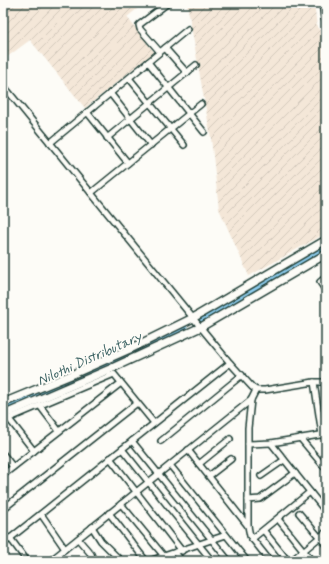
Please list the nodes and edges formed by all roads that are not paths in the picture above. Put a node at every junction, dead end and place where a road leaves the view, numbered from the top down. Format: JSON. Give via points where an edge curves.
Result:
{"nodes":[{"id":1,"x":168,"y":3,"type":"edge"},
{"id":2,"x":322,"y":3,"type":"edge"},
{"id":3,"x":326,"y":20,"type":"edge"},
{"id":4,"x":188,"y":28,"type":"dead end"},
{"id":5,"x":165,"y":48,"type":"junction"},
{"id":6,"x":160,"y":52,"type":"junction"},
{"id":7,"x":148,"y":62,"type":"junction"},
{"id":8,"x":196,"y":65,"type":"dead end"},
{"id":9,"x":186,"y":73,"type":"junction"},
{"id":10,"x":129,"y":78,"type":"junction"},
{"id":11,"x":3,"y":85,"type":"edge"},
{"id":12,"x":169,"y":88,"type":"junction"},
{"id":13,"x":110,"y":93,"type":"junction"},
{"id":14,"x":149,"y":103,"type":"junction"},
{"id":15,"x":201,"y":104,"type":"dead end"},
{"id":16,"x":87,"y":112,"type":"junction"},
{"id":17,"x":189,"y":114,"type":"junction"},
{"id":18,"x":130,"y":119,"type":"junction"},
{"id":19,"x":170,"y":129,"type":"junction"},
{"id":20,"x":204,"y":132,"type":"dead end"},
{"id":21,"x":107,"y":138,"type":"junction"},
{"id":22,"x":50,"y":143,"type":"junction"},
{"id":23,"x":151,"y":144,"type":"junction"},
{"id":24,"x":184,"y":145,"type":"dead end"},
{"id":25,"x":128,"y":163,"type":"junction"},
{"id":26,"x":91,"y":193,"type":"junction"},
{"id":27,"x":326,"y":240,"type":"edge"},
{"id":28,"x":326,"y":254,"type":"edge"},
{"id":29,"x":326,"y":277,"type":"edge"},
{"id":30,"x":326,"y":291,"type":"edge"},
{"id":31,"x":193,"y":318,"type":"junction"},
{"id":32,"x":201,"y":327,"type":"junction"},
{"id":33,"x":230,"y":362,"type":"junction"},
{"id":34,"x":112,"y":372,"type":"junction"},
{"id":35,"x":242,"y":375,"type":"junction"},
{"id":36,"x":314,"y":382,"type":"junction"},
{"id":37,"x":326,"y":382,"type":"edge"},
{"id":38,"x":122,"y":383,"type":"junction"},
{"id":39,"x":256,"y":390,"type":"junction"},
{"id":40,"x":251,"y":400,"type":"junction"},
{"id":41,"x":3,"y":403,"type":"edge"},
{"id":42,"x":137,"y":403,"type":"junction"},
{"id":43,"x":40,"y":406,"type":"junction"},
{"id":44,"x":6,"y":417,"type":"edge"},
{"id":45,"x":3,"y":421,"type":"edge"},
{"id":46,"x":154,"y":423,"type":"junction"},
{"id":47,"x":59,"y":431,"type":"junction"},
{"id":48,"x":324,"y":434,"type":"edge"},
{"id":49,"x":300,"y":438,"type":"junction"},
{"id":50,"x":230,"y":439,"type":"dead end"},
{"id":51,"x":326,"y":440,"type":"edge"},
{"id":52,"x":132,"y":441,"type":"junction"},
{"id":53,"x":161,"y":441,"type":"dead end"},
{"id":54,"x":271,"y":443,"type":"junction"},
{"id":55,"x":248,"y":444,"type":"junction"},
{"id":56,"x":122,"y":449,"type":"junction"},
{"id":57,"x":188,"y":450,"type":"junction"},
{"id":58,"x":34,"y":451,"type":"junction"},
{"id":59,"x":3,"y":454,"type":"edge"},
{"id":60,"x":110,"y":458,"type":"junction"},
{"id":61,"x":231,"y":459,"type":"dead end"},
{"id":62,"x":284,"y":460,"type":"junction"},
{"id":63,"x":199,"y":464,"type":"junction"},
{"id":64,"x":170,"y":465,"type":"junction"},
{"id":65,"x":13,"y":467,"type":"junction"},
{"id":66,"x":326,"y":469,"type":"edge"},
{"id":67,"x":295,"y":473,"type":"junction"},
{"id":68,"x":159,"y":474,"type":"junction"},
{"id":69,"x":3,"y":475,"type":"edge"},
{"id":70,"x":209,"y":476,"type":"junction"},
{"id":71,"x":261,"y":476,"type":"dead end"},
{"id":72,"x":148,"y":482,"type":"junction"},
{"id":73,"x":136,"y":492,"type":"junction"},
{"id":74,"x":310,"y":492,"type":"junction"},
{"id":75,"x":248,"y":500,"type":"junction"},
{"id":76,"x":121,"y":504,"type":"junction"},
{"id":77,"x":3,"y":509,"type":"edge"},
{"id":78,"x":326,"y":512,"type":"edge"},
{"id":79,"x":299,"y":513,"type":"dead end"},
{"id":80,"x":40,"y":514,"type":"junction"},
{"id":81,"x":109,"y":514,"type":"junction"},
{"id":82,"x":278,"y":519,"type":"junction"},
{"id":83,"x":248,"y":526,"type":"junction"},
{"id":84,"x":92,"y":527,"type":"junction"},
{"id":85,"x":264,"y":531,"type":"junction"},
{"id":86,"x":326,"y":532,"type":"edge"},
{"id":87,"x":226,"y":535,"type":"junction"},
{"id":88,"x":320,"y":537,"type":"junction"},
{"id":89,"x":10,"y":538,"type":"junction"},
{"id":90,"x":78,"y":538,"type":"junction"},
{"id":91,"x":252,"y":539,"type":"junction"},
{"id":92,"x":211,"y":540,"type":"junction"},
{"id":93,"x":3,"y":544,"type":"edge"},
{"id":94,"x":198,"y":544,"type":"junction"},
{"id":95,"x":326,"y":545,"type":"edge"},
{"id":96,"x":65,"y":549,"type":"junction"},
{"id":97,"x":182,"y":551,"type":"junction"},
{"id":98,"x":304,"y":551,"type":"junction"},
{"id":99,"x":175,"y":553,"type":"junction"},
{"id":100,"x":164,"y":556,"type":"junction"},
{"id":101,"x":56,"y":559,"type":"edge"},
{"id":102,"x":27,"y":561,"type":"edge"},
{"id":103,"x":50,"y":561,"type":"edge"},
{"id":104,"x":94,"y":561,"type":"edge"},
{"id":105,"x":121,"y":561,"type":"edge"},
{"id":106,"x":147,"y":561,"type":"edge"},
{"id":107,"x":168,"y":561,"type":"edge"},
{"id":108,"x":182,"y":561,"type":"edge"},
{"id":109,"x":212,"y":561,"type":"edge"},
{"id":110,"x":229,"y":561,"type":"edge"},
{"id":111,"x":247,"y":561,"type":"edge"},
{"id":112,"x":270,"y":561,"type":"edge"},
{"id":113,"x":289,"y":561,"type":"edge"},
{"id":114,"x":312,"y":561,"type":"edge"}],
"edges":[{"from":1,"to":6,"type":"street","via":[[139,25]]},
{"from":2,"to":3,"type":"street"},
{"from":4,"to":5,"type":"street"},
{"from":5,"to":6,"type":"street"},
{"from":5,"to":9,"type":"street"},
{"from":6,"to":7,"type":"street"},
{"from":7,"to":10,"type":"street"},
{"from":7,"to":12,"type":"street"},
{"from":8,"to":9,"type":"street"},
{"from":9,"to":12,"type":"street"},
{"from":10,"to":13,"type":"street"},
{"from":10,"to":14,"type":"street"},
{"from":11,"to":22,"type":"street"},
{"from":12,"to":14,"type":"street"},
{"from":12,"to":17,"type":"street"},
{"from":13,"to":16,"type":"street"},
{"from":13,"to":18,"type":"street"},
{"from":14,"to":18,"type":"street"},
{"from":14,"to":19,"type":"street"},
{"from":15,"to":17,"type":"street"},
{"from":16,"to":21,"type":"street"},
{"from":16,"to":22,"type":"street"},
{"from":17,"to":19,"type":"street"},
{"from":17,"to":20,"type":"street"},
{"from":18,"to":21,"type":"street"},
{"from":18,"to":23,"type":"street"},
{"from":19,"to":23,"type":"street"},
{"from":19,"to":24,"type":"street"},
{"from":21,"to":25,"type":"street"},
{"from":22,"to":26,"type":"street"},
{"from":23,"to":25,"type":"street"},
{"from":25,"to":26,"type":"street"},
{"from":26,"to":31,"type":"street"},
{"from":27,"to":31,"type":"street"},
{"from":28,"to":32,"type":"street"},
{"from":29,"to":30,"type":"street","via":[[320,282]]},
{"from":31,"to":32,"type":"street"},
{"from":31,"to":41,"type":"street","via":[[112,357]]},
{"from":32,"to":33,"type":"street"},
{"from":32,"to":34,"type":"street"},
{"from":33,"to":35,"type":"street"},
{"from":33,"to":46,"type":"street"},
{"from":34,"to":38,"type":"street"},
{"from":34,"to":43,"type":"street"},
{"from":34,"to":44,"type":"street"},
{"from":35,"to":39,"type":"street"},
{"from":35,"to":53,"type":"street"},
{"from":36,"to":37,"type":"street"},
{"from":36,"to":39,"type":"street"},
{"from":36,"to":48,"type":"street"},
{"from":38,"to":42,"type":"street"},
{"from":38,"to":47,"type":"street"},
{"from":39,"to":40,"type":"street"},
{"from":40,"to":55,"type":"street"},
{"from":40,"to":57,"type":"street"},
{"from":42,"to":46,"type":"street"},
{"from":42,"to":77,"type":"street"},
{"from":43,"to":44,"type":"street"},
{"from":43,"to":47,"type":"street"},
{"from":44,"to":45,"type":"street"},
{"from":44,"to":58,"type":"street"},
{"from":46,"to":52,"type":"street"},
{"from":47,"to":58,"type":"street"},
{"from":48,"to":49,"type":"street"},
{"from":48,"to":51,"type":"street"},
{"from":49,"to":54,"type":"street"},
{"from":49,"to":66,"type":"street"},
{"from":50,"to":63,"type":"street"},
{"from":52,"to":56,"type":"street"},
{"from":52,"to":68,"type":"street"},
{"from":54,"to":55,"type":"street"},
{"from":54,"to":62,"type":"street"},
{"from":55,"to":75,"type":"street"},
{"from":56,"to":60,"type":"street"},
{"from":56,"to":72,"type":"street"},
{"from":57,"to":63,"type":"street"},
{"from":57,"to":64,"type":"street"},
{"from":58,"to":65,"type":"street"},
{"from":59,"to":65,"type":"street"},
{"from":60,"to":73,"type":"street"},
{"from":60,"to":80,"type":"street"},
{"from":61,"to":70,"type":"street"},
{"from":62,"to":67,"type":"street"},
{"from":62,"to":71,"type":"street"},
{"from":63,"to":70,"type":"street"},
{"from":64,"to":68,"type":"street"},
{"from":64,"to":87,"type":"street"},
{"from":65,"to":69,"type":"street"},
{"from":67,"to":74,"type":"street"},
{"from":67,"to":75,"type":"street","via":[[260,499]]},
{"from":68,"to":72,"type":"street"},
{"from":68,"to":92,"type":"street"},
{"from":70,"to":83,"type":"street"},
{"from":72,"to":73,"type":"street"},
{"from":72,"to":94,"type":"street"},
{"from":73,"to":76,"type":"street"},
{"from":73,"to":97,"type":"street"},
{"from":74,"to":78,"type":"street"},
{"from":74,"to":82,"type":"street"},
{"from":75,"to":83,"type":"street"},
{"from":76,"to":81,"type":"street"},
{"from":76,"to":100,"type":"street"},
{"from":79,"to":88,"type":"street"},
{"from":80,"to":89,"type":"street"},
{"from":80,"to":96,"type":"street"},
{"from":81,"to":84,"type":"street"},
{"from":81,"to":106,"type":"street"},
{"from":82,"to":85,"type":"street"},
{"from":82,"to":98,"type":"street"},
{"from":83,"to":91,"type":"street"},
{"from":84,"to":90,"type":"street"},
{"from":84,"to":105,"type":"street","via":[[101,541]]},
{"from":85,"to":91,"type":"street"},
{"from":85,"to":113,"type":"street"},
{"from":86,"to":88,"type":"street"},
{"from":87,"to":92,"type":"street"},
{"from":87,"to":111,"type":"street"},
{"from":88,"to":95,"type":"street"},
{"from":88,"to":98,"type":"street"},
{"from":89,"to":93,"type":"street"},
{"from":89,"to":102,"type":"street"},
{"from":90,"to":96,"type":"street"},
{"from":90,"to":104,"type":"street"},
{"from":91,"to":112,"type":"street"},
{"from":92,"to":94,"type":"street"},
{"from":92,"to":110,"type":"street"},
{"from":94,"to":97,"type":"street"},
{"from":94,"to":109,"type":"street"},
{"from":96,"to":101,"type":"street"},
{"from":97,"to":99,"type":"street"},
{"from":98,"to":113,"type":"street"},
{"from":98,"to":114,"type":"street"},
{"from":99,"to":100,"type":"street"},
{"from":99,"to":108,"type":"street"},
{"from":100,"to":106,"type":"street"},
{"from":100,"to":107,"type":"street"},
{"from":101,"to":103,"type":"street"}]}
